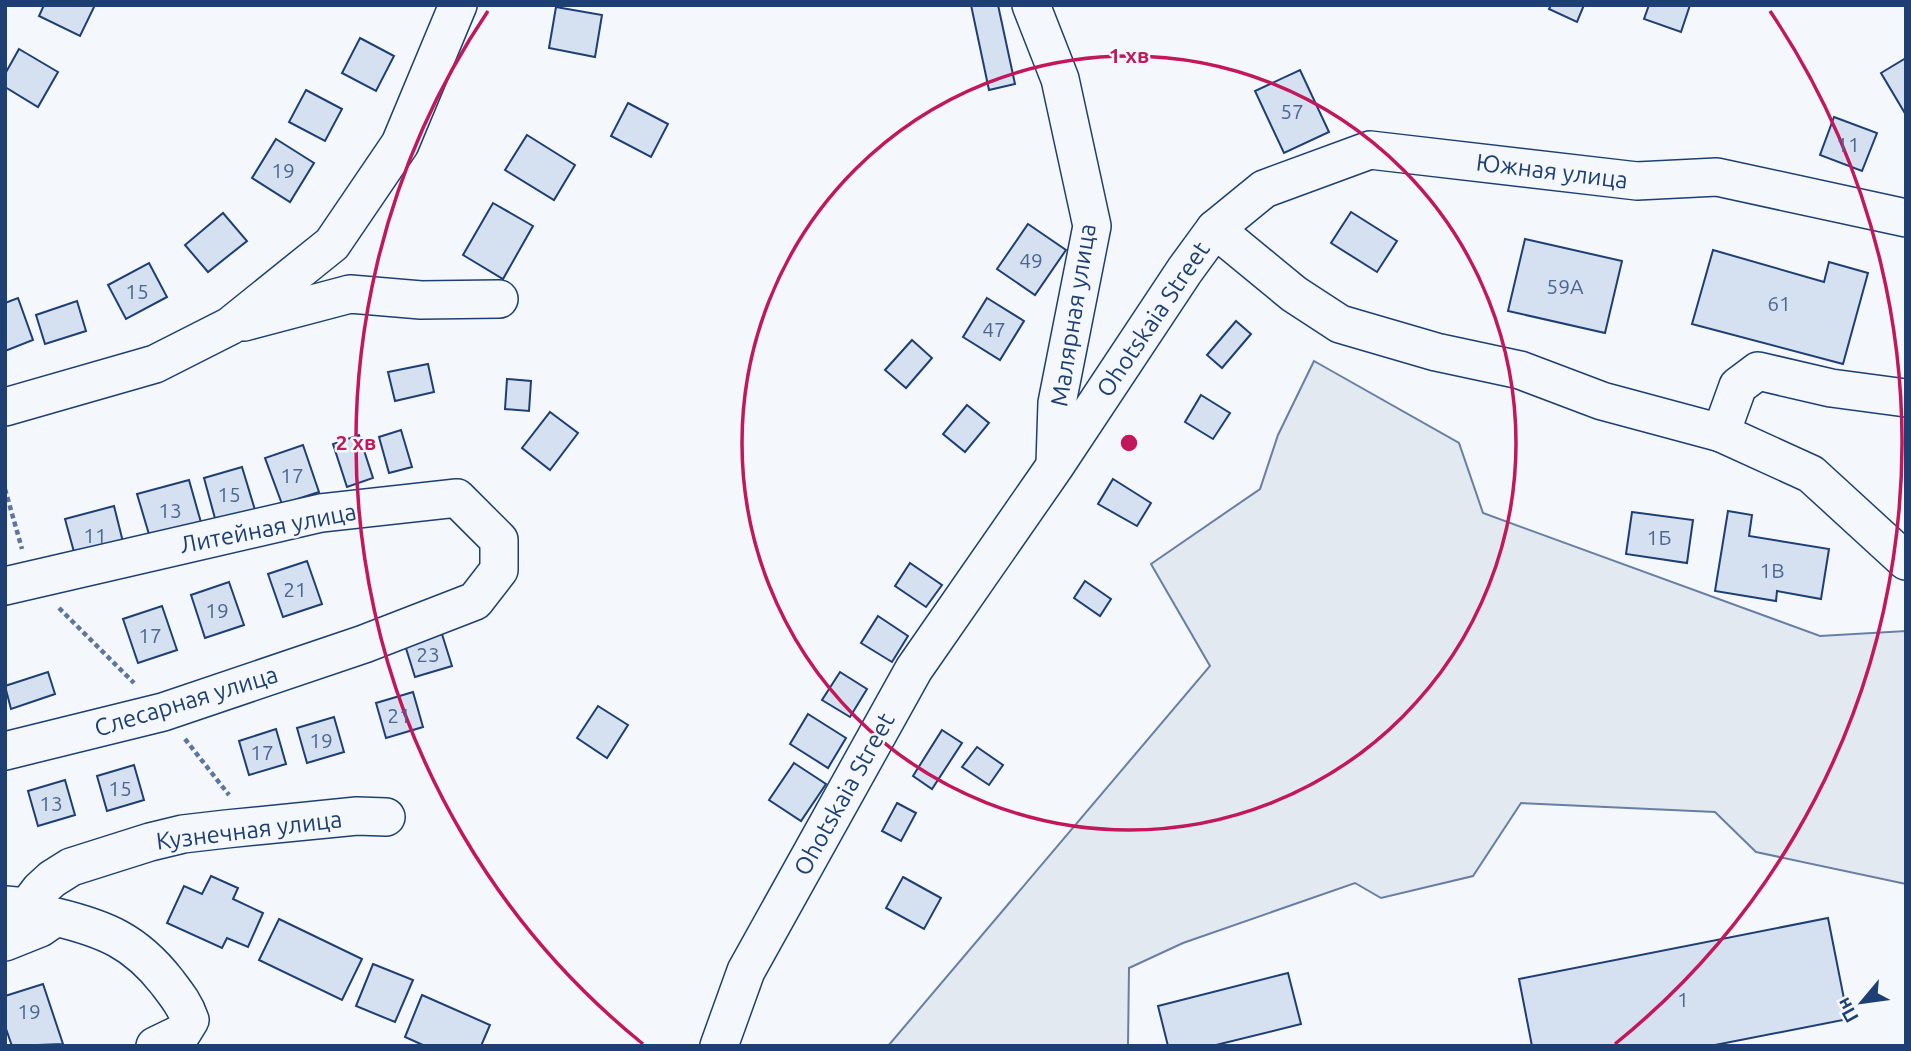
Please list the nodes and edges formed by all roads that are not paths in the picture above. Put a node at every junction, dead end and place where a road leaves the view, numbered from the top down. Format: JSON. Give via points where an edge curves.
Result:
{"nodes":[{"id":1,"x":1031,"y":5,"type":"edge"},
{"id":2,"x":448,"y":9,"type":"edge"},
{"id":3,"x":1906,"y":218,"type":"edge"},
{"id":4,"x":1215,"y":229,"type":"junction"},
{"id":5,"x":499,"y":299,"type":"dead end"},
{"id":6,"x":230,"y":326,"type":"junction"},
{"id":7,"x":1906,"y":398,"type":"edge"},
{"id":8,"x":5,"y":407,"type":"edge"},
{"id":9,"x":1721,"y":433,"type":"junction"},
{"id":10,"x":1055,"y":466,"type":"junction"},
{"id":11,"x":1906,"y":561,"type":"edge"},
{"id":12,"x":18,"y":583,"type":"edge"},
{"id":13,"x":365,"y":644,"type":"joint"},
{"id":14,"x":5,"y":751,"type":"edge"},
{"id":15,"x":386,"y":817,"type":"dead end"},
{"id":16,"x":29,"y":910,"type":"edge"},
{"id":17,"x":5,"y":942,"type":"edge"},
{"id":18,"x":155,"y":1046,"type":"edge"},
{"id":19,"x":719,"y":1046,"type":"edge"}],
"edges":[{"from":1,"to":10,"type":"street","name":"Малярная улица","via":[[1060,79],[1092,226],[1058,403]]},
{"from":2,"to":6,"type":"street","via":[[400,144],[332,244]]},
{"from":3,"to":4,"type":"street","name":"Южная улица","via":[[1717,177],[1637,181],[1370,150],[1264,189]]},
{"from":4,"to":9,"type":"street","name":"Ohotskaia Street","via":[[1294,294],[1340,324],[1520,370],[1602,401]]},
{"from":4,"to":10,"type":"street","name":"Ohotskaia Street"},
{"from":5,"to":6,"type":"street","via":[[421,300],[350,294]]},
{"from":6,"to":8,"type":"street","via":[[155,364]]},
{"from":7,"to":9,"type":"street","via":[[1831,388],[1758,371],[1738,386]]},
{"from":9,"to":11,"type":"street","name":"Ohotskaia Street","via":[[1811,474]]},
{"from":10,"to":19,"type":"street","name":"Ohotskaia Street","via":[[914,669],[746,971]]},
{"from":12,"to":13,"type":"street","name":"Литейная улица","via":[[321,513],[457,498],[499,540],[499,569],[475,601]]},
{"from":13,"to":14,"type":"street","name":"Слесарная улица","via":[[163,712]]},
{"from":15,"to":16,"type":"street","name":"Кузнечная улица","via":[[183,834],[105,854],[52,879]]},
{"from":16,"to":17,"type":"street","name":"Кузнечная улица","via":[[40,928]]},
{"from":16,"to":18,"type":"street","via":[[93,926],[152,962],[185,1005],[190,1020],[182,1033]]}]}
